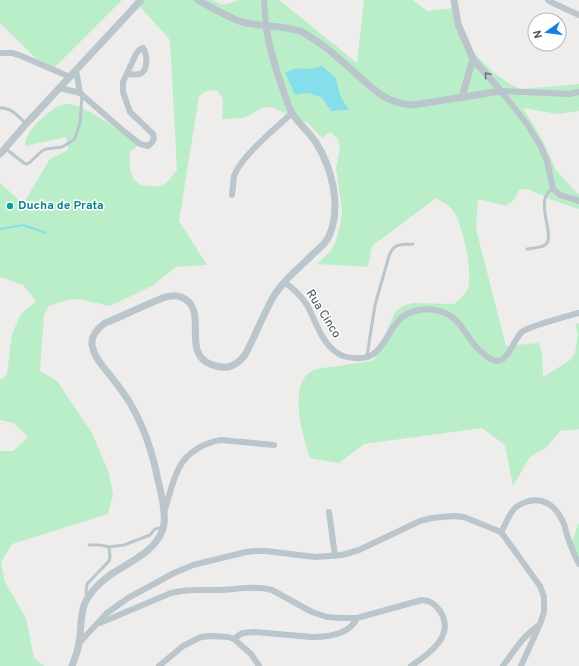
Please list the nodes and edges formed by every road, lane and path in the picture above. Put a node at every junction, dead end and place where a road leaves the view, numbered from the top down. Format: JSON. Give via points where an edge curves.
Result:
{"nodes":[{"id":1,"x":141,"y":0,"type":"edge"},
{"id":2,"x":198,"y":0,"type":"edge"},
{"id":3,"x":264,"y":0,"type":"edge"},
{"id":4,"x":454,"y":0,"type":"edge"},
{"id":5,"x":548,"y":0,"type":"edge"},
{"id":6,"x":579,"y":14,"type":"edge"},
{"id":7,"x":266,"y":26,"type":"junction"},
{"id":8,"x":0,"y":53,"type":"edge"},
{"id":9,"x":473,"y":59,"type":"junction"},
{"id":10,"x":76,"y":70,"type":"junction"},
{"id":11,"x":127,"y":74,"type":"dead end"},
{"id":12,"x":70,"y":77,"type":"junction"},
{"id":13,"x":60,"y":88,"type":"junction"},
{"id":14,"x":502,"y":91,"type":"junction"},
{"id":15,"x":579,"y":92,"type":"edge"},
{"id":16,"x":81,"y":94,"type":"junction"},
{"id":17,"x":462,"y":97,"type":"junction"},
{"id":18,"x":0,"y":108,"type":"edge"},
{"id":19,"x":292,"y":113,"type":"junction"},
{"id":20,"x":26,"y":124,"type":"junction"},
{"id":21,"x":2,"y":151,"type":"edge"},
{"id":22,"x":553,"y":189,"type":"junction"},
{"id":23,"x":232,"y":195,"type":"dead end"},
{"id":24,"x":579,"y":201,"type":"edge"},
{"id":25,"x":413,"y":244,"type":"dead end"},
{"id":26,"x":527,"y":249,"type":"dead end"},
{"id":27,"x":284,"y":282,"type":"junction"},
{"id":28,"x":579,"y":313,"type":"edge"},
{"id":29,"x":366,"y":358,"type":"junction"},
{"id":30,"x":274,"y":445,"type":"dead end"},
{"id":31,"x":164,"y":512,"type":"junction"},
{"id":32,"x":329,"y":512,"type":"dead end"},
{"id":33,"x":163,"y":526,"type":"junction"},
{"id":34,"x":501,"y":532,"type":"junction"},
{"id":35,"x":90,"y":545,"type":"dead end"},
{"id":36,"x":109,"y":547,"type":"junction"},
{"id":37,"x":335,"y":556,"type":"junction"},
{"id":38,"x":579,"y":564,"type":"edge"},
{"id":39,"x":88,"y":597,"type":"junction"},
{"id":40,"x":357,"y":618,"type":"junction"},
{"id":41,"x":98,"y":624,"type":"junction"},
{"id":42,"x":540,"y":624,"type":"junction"},
{"id":43,"x":234,"y":639,"type":"junction"},
{"id":44,"x":80,"y":642,"type":"junction"},
{"id":45,"x":72,"y":666,"type":"edge"},
{"id":46,"x":159,"y":666,"type":"edge"},
{"id":47,"x":259,"y":666,"type":"edge"},
{"id":48,"x":411,"y":666,"type":"edge"},
{"id":49,"x":503,"y":666,"type":"edge"},
{"id":50,"x":521,"y":666,"type":"edge"}],
"edges":[{"from":1,"to":10,"type":"street"},
{"from":2,"to":7,"type":"street","via":[[230,17]]},
{"from":3,"to":7,"type":"street"},
{"from":4,"to":9,"type":"street","via":[[458,24]]},
{"from":5,"to":6,"type":"street"},
{"from":7,"to":17,"type":"street","via":[[300,31],[332,53],[382,96],[403,105]]},
{"from":7,"to":19,"type":"street","via":[[274,64]]},
{"from":8,"to":12,"type":"street","via":[[19,55]]},
{"from":14,"to":9,"type":"street","one_way":true},
{"from":9,"to":17,"type":"street"},
{"from":10,"to":12,"type":"street"},
{"from":10,"to":16,"type":"street"},
{"from":11,"to":16,"type":"street","via":[[123,82],[123,92],[130,112],[153,134],[153,141],[148,146],[140,144]]},
{"from":12,"to":13,"type":"street"},
{"from":13,"to":16,"type":"street"},
{"from":13,"to":20,"type":"street"},
{"from":14,"to":15,"type":"street","via":[[569,94]]},
{"from":14,"to":17,"type":"street"},
{"from":14,"to":22,"type":"street","via":[[539,143],[547,161]]},
{"from":16,"to":21,"type":"lane","via":[[80,123],[72,141],[62,147],[42,151],[27,164]]},
{"from":18,"to":20,"type":"lane","via":[[13,112]]},
{"from":19,"to":23,"type":"street","via":[[264,138],[239,167],[234,176]]},
{"from":19,"to":27,"type":"street","via":[[320,149],[328,166],[335,208],[333,226],[328,238]]},
{"from":20,"to":21,"type":"street"},
{"from":22,"to":24,"type":"street","via":[[560,195]]},
{"from":22,"to":26,"type":"lane","via":[[544,202],[548,242],[544,246]]},
{"from":25,"to":29,"type":"lane","via":[[395,246],[389,256]]},
{"from":27,"to":29,"type":"street","name":"Rua Cinco","via":[[303,300],[320,334],[333,351],[344,356]]},
{"from":27,"to":31,"type":"street","via":[[272,298],[245,356],[228,367],[214,366],[200,356],[197,350],[195,315],[188,301],[178,296],[166,297],[105,323],[92,339],[95,356],[122,391],[141,426],[158,479]]},
{"from":28,"to":29,"type":"street","via":[[524,330],[499,361],[487,357],[476,349],[460,325],[447,314],[420,309],[401,318],[383,344]]},
{"from":30,"to":31,"type":"street","via":[[221,440],[199,448],[178,468]]},
{"from":31,"to":33,"type":"street"},
{"from":32,"to":37,"type":"street"},
{"from":33,"to":36,"type":"lane","via":[[138,540]]},
{"from":33,"to":39,"type":"street","via":[[158,538],[144,554],[110,575]]},
{"from":34,"to":37,"type":"street","via":[[464,517],[444,516],[420,522],[359,550]]},
{"from":34,"to":38,"type":"street","via":[[521,504],[542,500],[550,504],[562,518]]},
{"from":34,"to":42,"type":"street","via":[[540,586],[544,597],[544,612]]},
{"from":35,"to":36,"type":"lane"},
{"from":36,"to":39,"type":"lane","via":[[109,560],[87,584]]},
{"from":37,"to":41,"type":"street","via":[[315,558],[257,551],[193,564],[128,598],[107,613]]},
{"from":39,"to":44,"type":"street","via":[[80,627]]},
{"from":40,"to":41,"type":"street","via":[[327,617],[312,612],[272,590],[253,588],[176,592]]},
{"from":40,"to":43,"type":"street","via":[[346,630],[320,637],[254,632],[239,634]]},
{"from":40,"to":48,"type":"street","via":[[422,600],[435,605],[444,617],[445,631],[434,649]]},
{"from":41,"to":44,"type":"street"},
{"from":42,"to":49,"type":"street","via":[[521,641]]},
{"from":42,"to":50,"type":"street"},
{"from":43,"to":46,"type":"street","via":[[219,636],[201,638],[182,646]]},
{"from":43,"to":47,"type":"street","via":[[251,654]]},
{"from":44,"to":45,"type":"street"}]}
